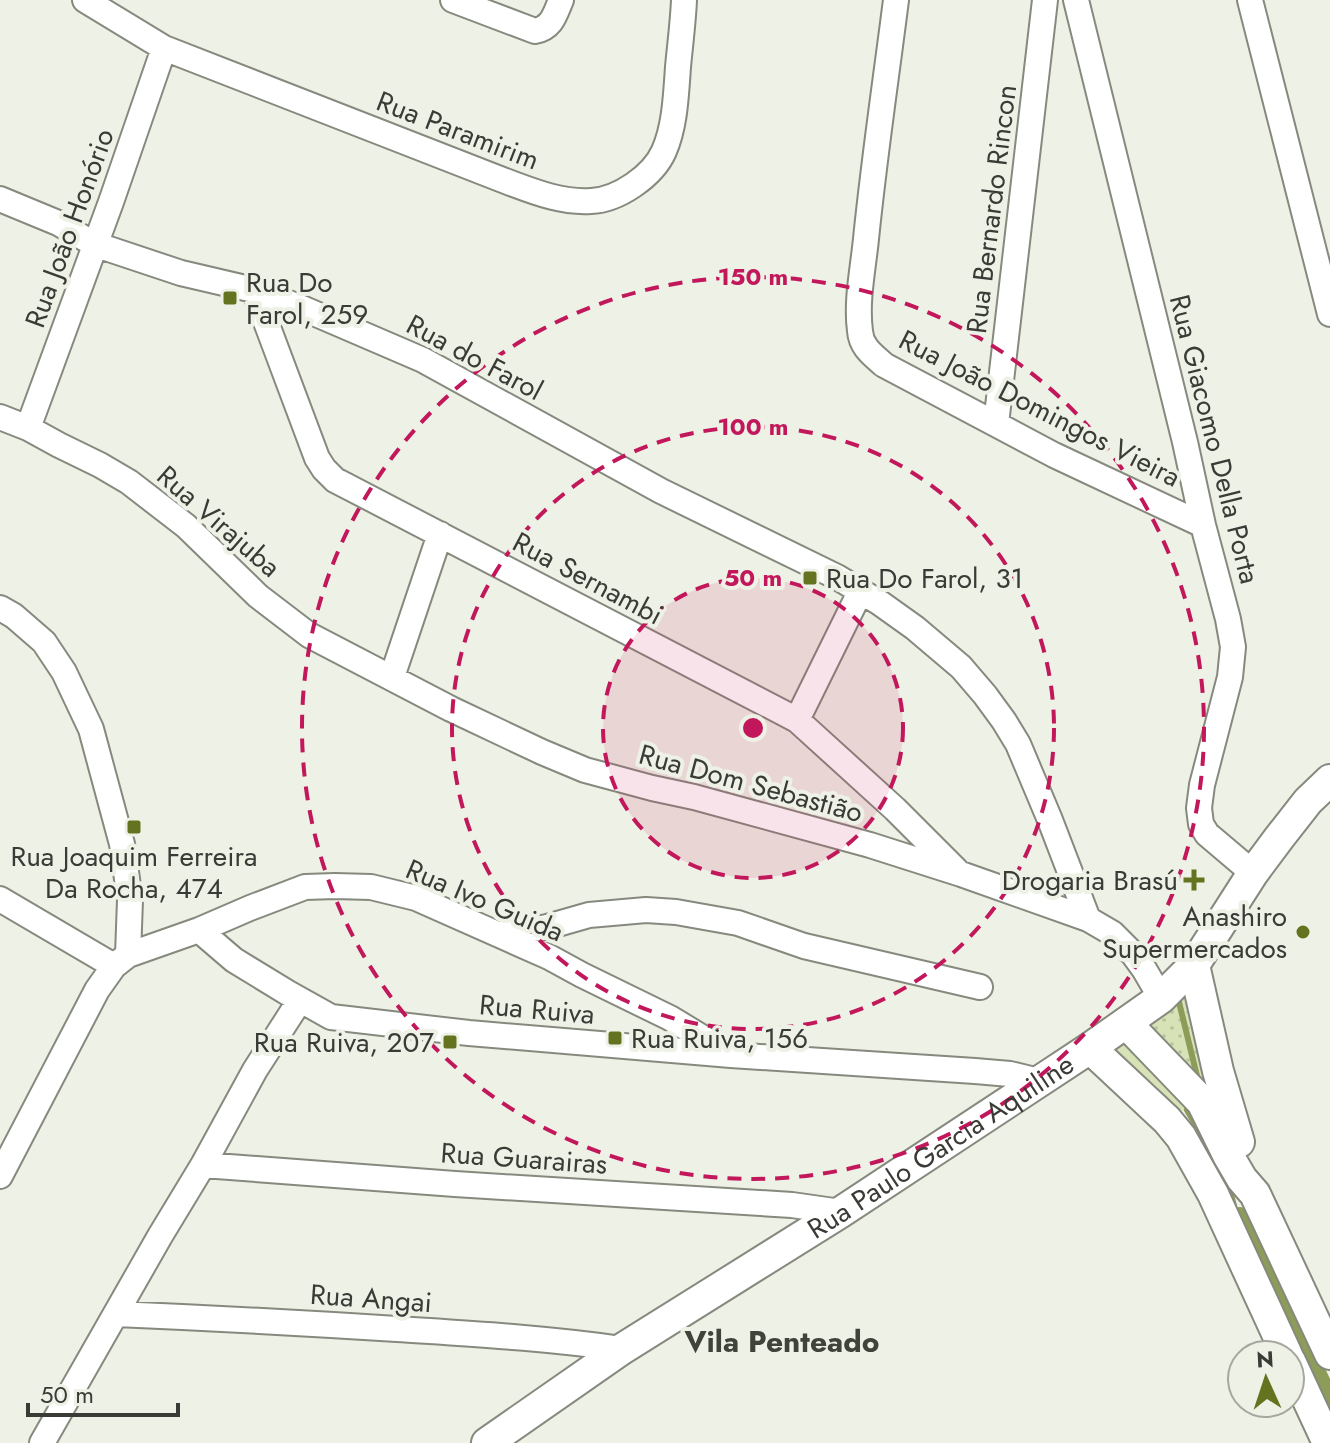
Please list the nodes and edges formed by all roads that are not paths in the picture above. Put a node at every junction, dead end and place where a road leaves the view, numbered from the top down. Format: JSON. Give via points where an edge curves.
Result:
{"nodes":[{"id":1,"x":85,"y":0,"type":"edge"},
{"id":2,"x":453,"y":0,"type":"edge"},
{"id":3,"x":561,"y":0,"type":"edge"},
{"id":4,"x":684,"y":0,"type":"edge"},
{"id":5,"x":896,"y":0,"type":"edge"},
{"id":6,"x":1045,"y":0,"type":"edge"},
{"id":7,"x":1076,"y":0,"type":"edge"},
{"id":8,"x":1250,"y":0,"type":"edge"},
{"id":9,"x":164,"y":48,"type":"junction"},
{"id":10,"x":0,"y":199,"type":"edge"},
{"id":11,"x":94,"y":244,"type":"junction"},
{"id":12,"x":254,"y":290,"type":"junction"},
{"id":13,"x":1330,"y":314,"type":"edge"},
{"id":14,"x":0,"y":417,"type":"edge"},
{"id":15,"x":996,"y":424,"type":"junction"},
{"id":16,"x":28,"y":428,"type":"junction"},
{"id":17,"x":1203,"y":525,"type":"junction"},
{"id":18,"x":440,"y":534,"type":"junction"},
{"id":19,"x":860,"y":592,"type":"junction"},
{"id":20,"x":0,"y":608,"type":"edge"},
{"id":21,"x":309,"y":635,"type":"joint"},
{"id":22,"x":392,"y":677,"type":"junction"},
{"id":23,"x":797,"y":720,"type":"junction"},
{"id":24,"x":1330,"y":780,"type":"edge"},
{"id":25,"x":1253,"y":873,"type":"junction"},
{"id":26,"x":961,"y":874,"type":"junction"},
{"id":27,"x":0,"y":899,"type":"edge"},
{"id":28,"x":1088,"y":919,"type":"junction"},
{"id":29,"x":199,"y":930,"type":"junction"},
{"id":30,"x":497,"y":934,"type":"junction"},
{"id":31,"x":121,"y":960,"type":"junction"},
{"id":32,"x":1194,"y":965,"type":"junction"},
{"id":33,"x":980,"y":987,"type":"dead end"},
{"id":34,"x":1161,"y":998,"type":"junction"},
{"id":35,"x":300,"y":1000,"type":"junction"},
{"id":36,"x":1126,"y":1023,"type":"junction"},
{"id":37,"x":1090,"y":1048,"type":"junction"},
{"id":38,"x":731,"y":1055,"type":"junction"},
{"id":39,"x":1039,"y":1081,"type":"junction"},
{"id":40,"x":203,"y":1165,"type":"junction"},
{"id":41,"x":1,"y":1171,"type":"edge"},
{"id":42,"x":1255,"y":1194,"type":"junction"},
{"id":43,"x":841,"y":1212,"type":"junction"},
{"id":44,"x":116,"y":1314,"type":"junction"},
{"id":45,"x":1280,"y":1339,"type":"edge"},
{"id":46,"x":622,"y":1349,"type":"junction"},
{"id":47,"x":1329,"y":1351,"type":"edge"},
{"id":48,"x":1306,"y":1396,"type":"edge"},
{"id":49,"x":42,"y":1443,"type":"edge"},
{"id":50,"x":487,"y":1443,"type":"edge"},
{"id":51,"x":1328,"y":1443,"type":"edge"}],
"edges":[{"from":1,"to":9,"type":"street","name":"Rua Paramirim"},
{"from":2,"to":3,"type":"street","via":[[535,31],[551,24]]},
{"from":4,"to":9,"type":"street","name":"Rua Paramirim","via":[[675,106],[662,155],[630,188],[610,199],[591,201],[551,197],[508,182]]},
{"from":5,"to":15,"type":"street","name":"Rua João Domingos Vieira","via":[[860,297],[862,342],[884,365]]},
{"from":6,"to":15,"type":"street","name":"Rua Bernardo Rincon"},
{"from":7,"to":17,"type":"street","name":"Rua Giacomo Della Porta"},
{"from":8,"to":13,"type":"street"},
{"from":9,"to":11,"type":"street","name":"Rua João Honório"},
{"from":10,"to":11,"type":"street","name":"Rua do Farol"},
{"from":11,"to":12,"type":"street","name":"Rua do Farol"},
{"from":11,"to":16,"type":"street","name":"Rua João Honório"},
{"from":12,"to":18,"type":"street","name":"Rua Sernambi","via":[[324,469],[335,480]]},
{"from":12,"to":19,"type":"street","name":"Rua do Farol","via":[[423,360],[661,491]]},
{"from":14,"to":16,"type":"street","name":"Rua Virajuba"},
{"from":15,"to":17,"type":"street","name":"Rua João Domingos Vieira"},
{"from":16,"to":21,"type":"street","name":"Rua Virajuba","via":[[129,482]]},
{"from":17,"to":25,"type":"street","name":"Rua Giacomo Della Porta","via":[[1233,647],[1202,785],[1201,824]]},
{"from":18,"to":22,"type":"street"},
{"from":18,"to":23,"type":"street","name":"Rua Sernambi"},
{"from":19,"to":23,"type":"street"},
{"from":19,"to":28,"type":"street","name":"Rua do Farol","via":[[961,667],[1004,721]]},
{"from":20,"to":31,"type":"street","via":[[44,642],[91,729],[122,844],[130,900]]},
{"from":21,"to":22,"type":"street","name":"Rua Dom Sebastião"},
{"from":22,"to":26,"type":"street","name":"Rua Dom Sebastião","via":[[585,770]]},
{"from":23,"to":26,"type":"street","name":"Rua Sernambi"},
{"from":24,"to":25,"type":"street","name":"Rua Paulo Garcia Aquiline"},
{"from":25,"to":32,"type":"street","name":"Rua Paulo Garcia Aquiline"},
{"from":26,"to":28,"type":"street","name":"Rua Dom Sebastião"},
{"from":27,"to":31,"type":"street"},
{"from":28,"to":34,"type":"street","name":"Rua Dom Sebastião","via":[[1133,954]]},
{"from":29,"to":30,"type":"street","name":"Rua Ivo Guida","via":[[305,887],[335,886],[371,887],[416,898]]},
{"from":29,"to":31,"type":"street","name":"Rua Ivo Guida"},
{"from":29,"to":35,"type":"street","name":"Rua Ruiva","via":[[234,960]]},
{"from":30,"to":33,"type":"street","via":[[589,915],[676,912],[738,923],[804,946]]},
{"from":30,"to":38,"type":"street","name":"Rua Ivo Guida","via":[[670,1018]]},
{"from":31,"to":41,"type":"street","via":[[97,990]]},
{"from":32,"to":34,"type":"street","name":"Rua Paulo Garcia Aquiline"},
{"from":32,"to":42,"type":"street","via":[[1218,1071]]},
{"from":34,"to":36,"type":"street","name":"Rua Paulo Garcia Aquiline"},
{"from":35,"to":38,"type":"street","name":"Rua Ruiva","via":[[331,1017]]},
{"from":35,"to":40,"type":"street"},
{"from":36,"to":37,"type":"street","name":"Rua Paulo Garcia Aquiline"},
{"from":36,"to":42,"type":"street","via":[[1202,1102]]},
{"from":37,"to":39,"type":"street","name":"Rua Paulo Garcia Aquiline"},
{"from":37,"to":45,"type":"street","via":[[1181,1137]]},
{"from":38,"to":39,"type":"street","name":"Rua Ruiva","via":[[975,1071]]},
{"from":39,"to":43,"type":"street","name":"Rua Paulo Garcia Aquiline"},
{"from":40,"to":43,"type":"street","name":"Rua Guarairas"},
{"from":40,"to":44,"type":"street"},
{"from":42,"to":47,"type":"street"},
{"from":43,"to":46,"type":"street","name":"Rua Paulo Garcia Aquiline"},
{"from":44,"to":46,"type":"street","name":"Rua Angai","via":[[477,1334]]},
{"from":44,"to":49,"type":"street"},
{"from":46,"to":50,"type":"street","name":"Rua Paulo Garcia Aquiline"},
{"from":48,"to":51,"type":"street"}]}
